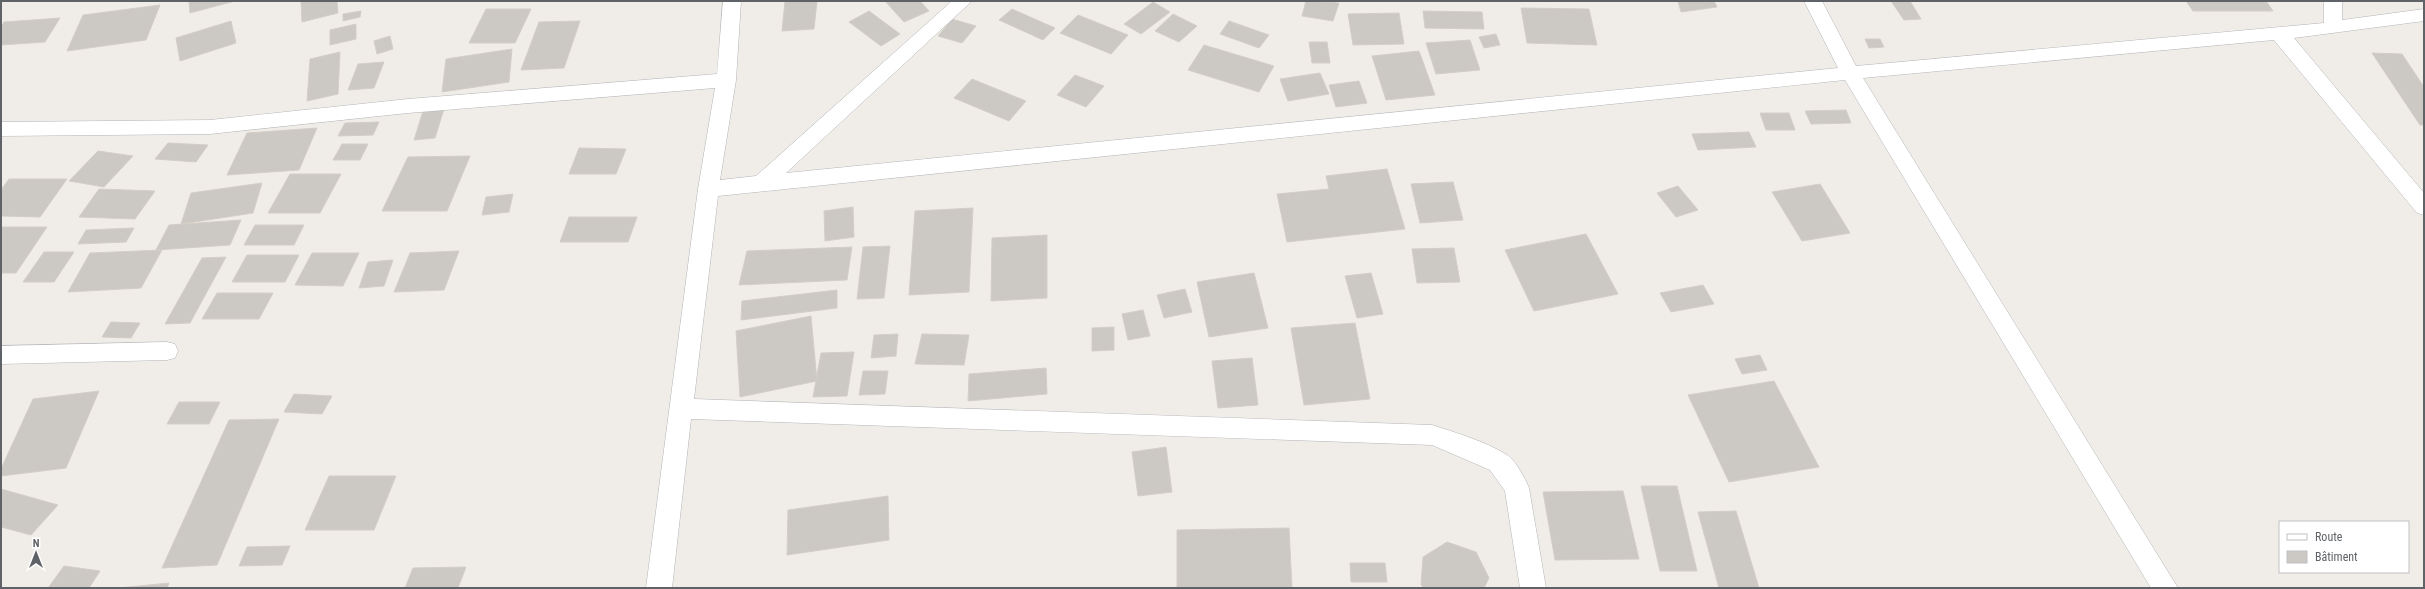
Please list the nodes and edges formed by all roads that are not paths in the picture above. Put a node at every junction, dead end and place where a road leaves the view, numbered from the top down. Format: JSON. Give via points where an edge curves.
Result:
{"nodes":[{"id":1,"x":732,"y":1,"type":"edge"},
{"id":2,"x":963,"y":1,"type":"edge"},
{"id":3,"x":1813,"y":1,"type":"edge"},
{"id":4,"x":2333,"y":1,"type":"edge"},
{"id":5,"x":2424,"y":15,"type":"edge"},
{"id":6,"x":2333,"y":28,"type":"junction"},
{"id":7,"x":2279,"y":33,"type":"junction"},
{"id":8,"x":1850,"y":73,"type":"junction"},
{"id":9,"x":726,"y":80,"type":"junction"},
{"id":10,"x":1,"y":129,"type":"edge"},
{"id":11,"x":762,"y":183,"type":"junction"},
{"id":12,"x":708,"y":189,"type":"junction"},
{"id":13,"x":2424,"y":207,"type":"edge"},
{"id":14,"x":167,"y":351,"type":"dead end"},
{"id":15,"x":1,"y":355,"type":"edge"},
{"id":16,"x":681,"y":409,"type":"junction"},
{"id":17,"x":659,"y":588,"type":"edge"},
{"id":18,"x":1533,"y":588,"type":"edge"},
{"id":19,"x":2165,"y":588,"type":"edge"}],
"edges":[{"from":1,"to":9,"type":"street"},
{"from":2,"to":11,"type":"street"},
{"from":3,"to":8,"type":"street"},
{"from":4,"to":6,"type":"street"},
{"from":5,"to":6,"type":"street"},
{"from":6,"to":7,"type":"street"},
{"from":7,"to":8,"type":"street"},
{"from":7,"to":13,"type":"street"},
{"from":8,"to":11,"type":"street"},
{"from":8,"to":19,"type":"street"},
{"from":9,"to":10,"type":"street","via":[[408,106],[210,126],[148,129]]},
{"from":9,"to":12,"type":"street"},
{"from":11,"to":12,"type":"street"},
{"from":12,"to":16,"type":"street"},
{"from":14,"to":15,"type":"street"},
{"from":16,"to":17,"type":"street"},
{"from":16,"to":18,"type":"street","via":[[1432,435],[1499,463],[1517,488]]}]}
